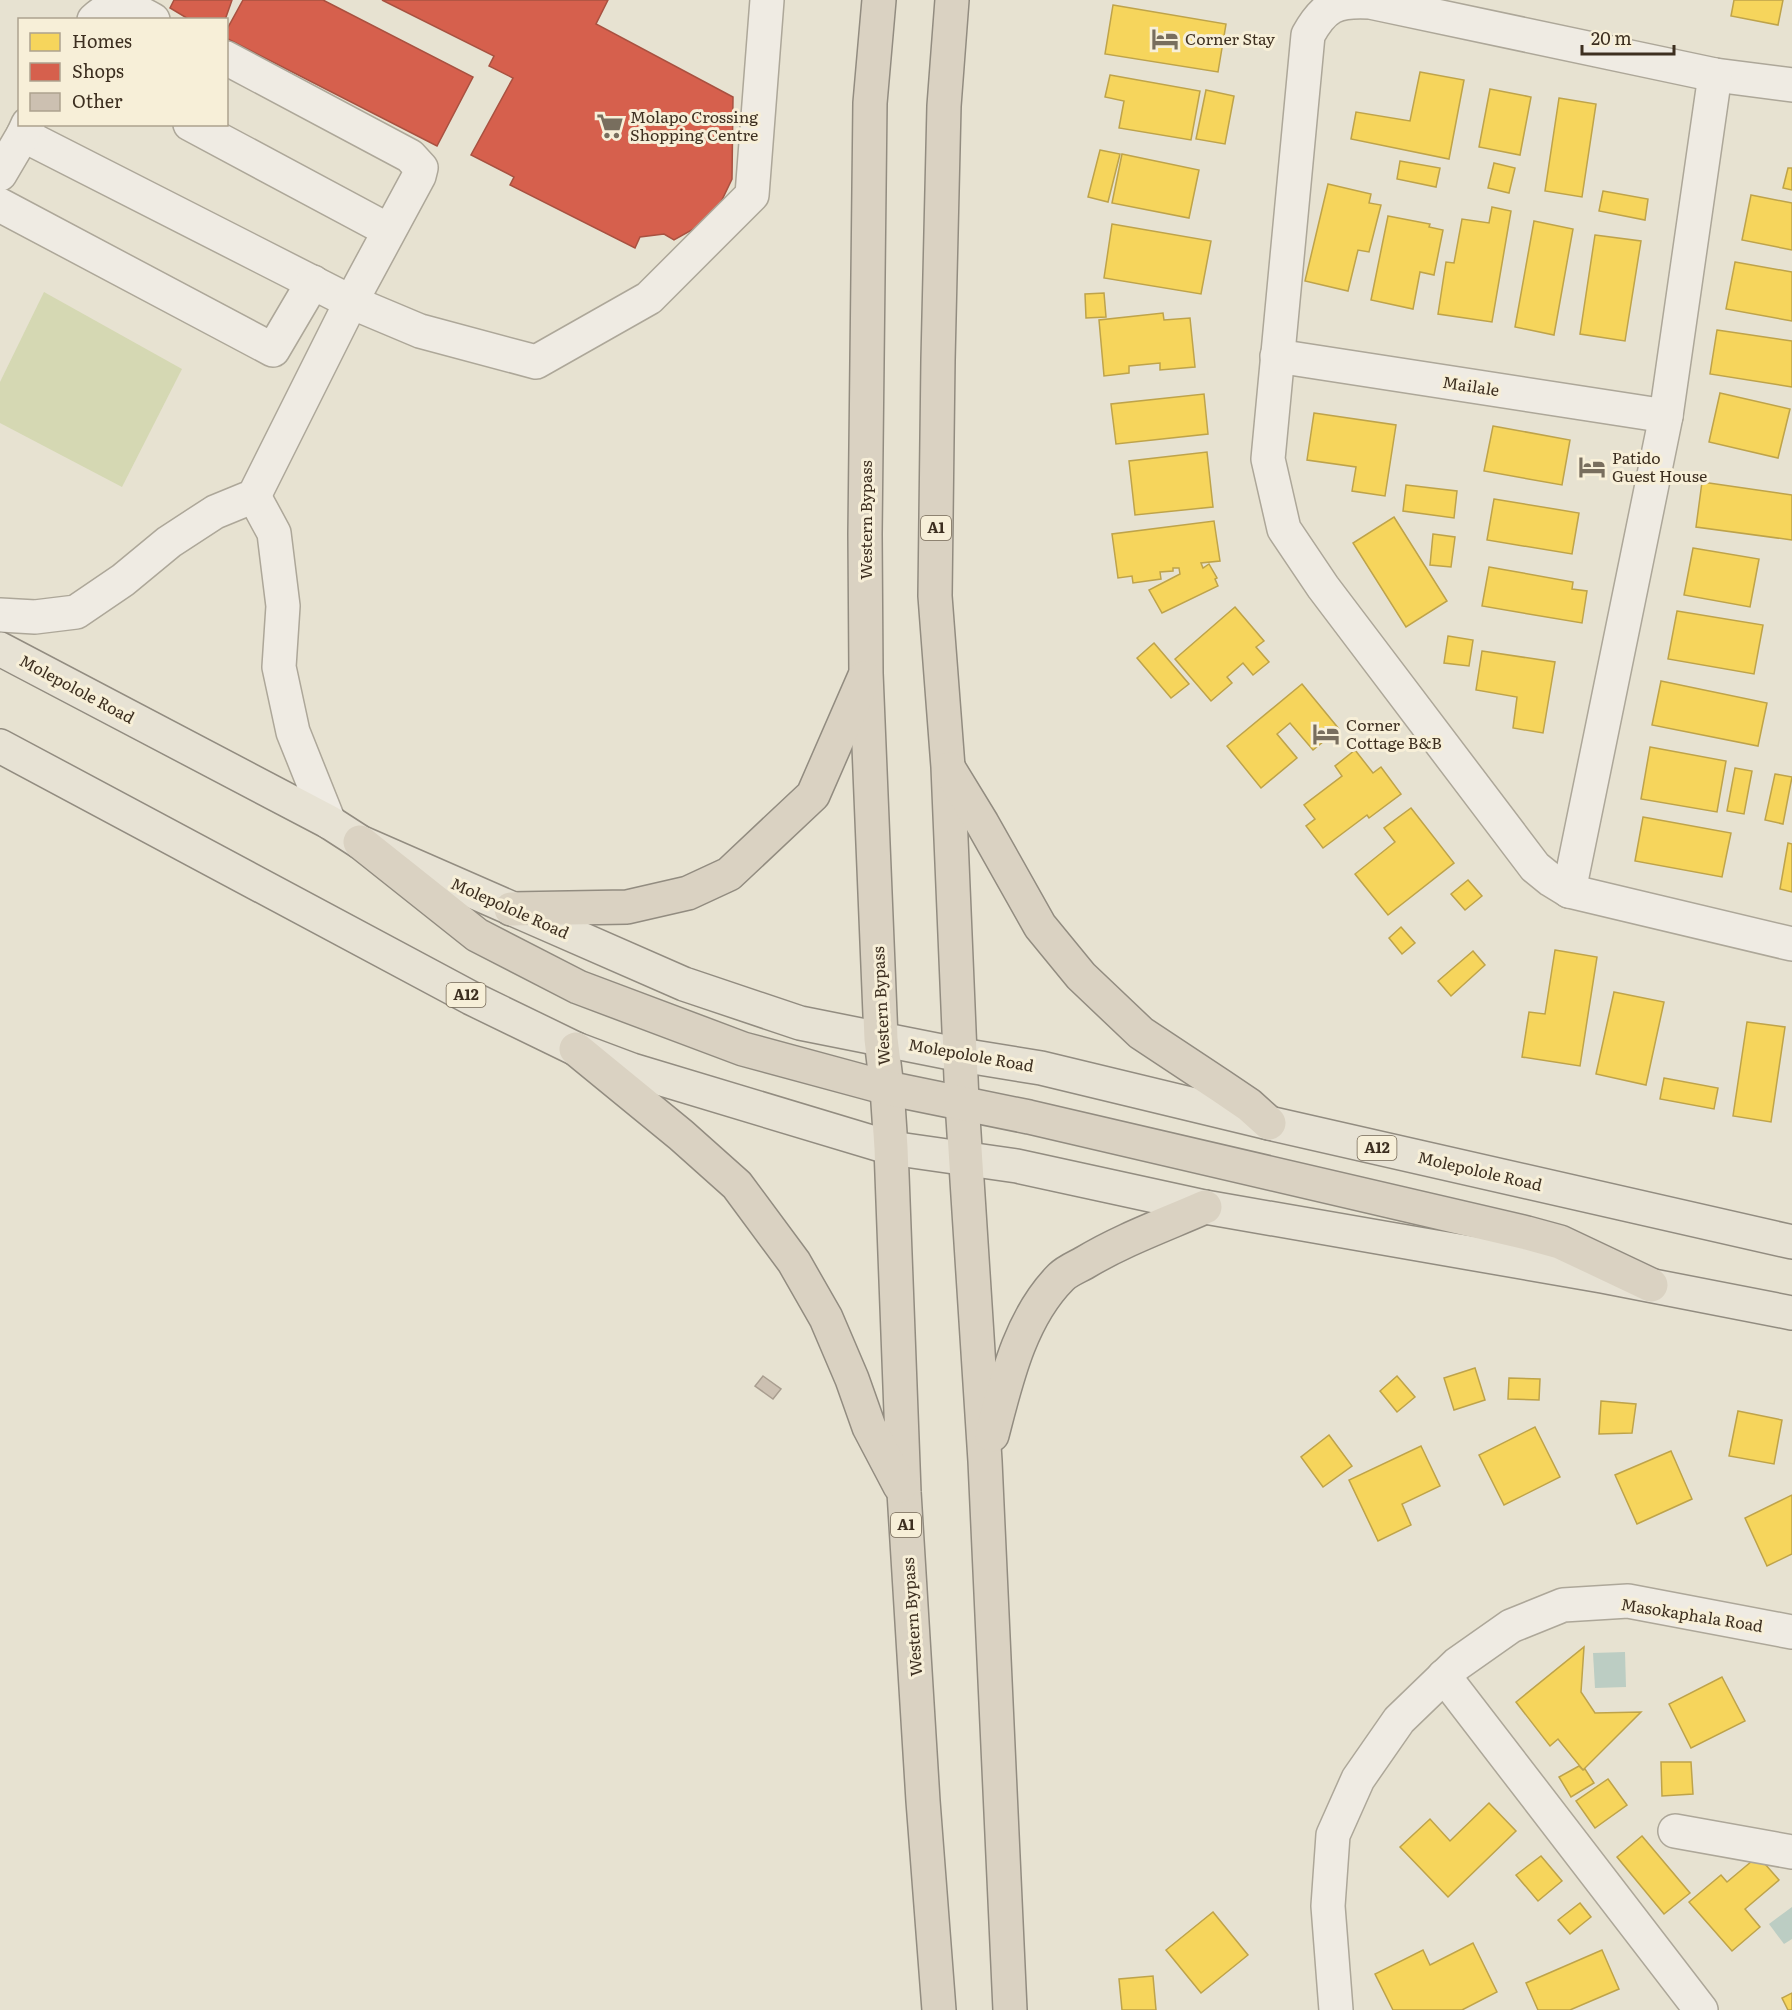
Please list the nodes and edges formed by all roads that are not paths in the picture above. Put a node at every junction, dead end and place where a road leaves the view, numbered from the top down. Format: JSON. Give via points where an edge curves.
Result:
{"nodes":[{"id":1,"x":767,"y":0,"type":"edge"},
{"id":2,"x":879,"y":0,"type":"edge"},
{"id":3,"x":952,"y":0,"type":"edge"},
{"id":4,"x":96,"y":18,"type":"edge"},
{"id":5,"x":149,"y":18,"type":"edge"},
{"id":6,"x":228,"y":59,"type":"edge"},
{"id":7,"x":1715,"y":75,"type":"junction"},
{"id":8,"x":1792,"y":86,"type":"edge"},
{"id":9,"x":194,"y":126,"type":"edge"},
{"id":10,"x":26,"y":130,"type":"edge"},
{"id":11,"x":0,"y":174,"type":"edge"},
{"id":12,"x":0,"y":205,"type":"edge"},
{"id":13,"x":388,"y":230,"type":"junction"},
{"id":14,"x":313,"y":282,"type":"junction"},
{"id":15,"x":351,"y":302,"type":"junction"},
{"id":16,"x":1277,"y":356,"type":"junction"},
{"id":17,"x":1666,"y":416,"type":"junction"},
{"id":18,"x":254,"y":496,"type":"junction"},
{"id":19,"x":0,"y":615,"type":"edge"},
{"id":20,"x":0,"y":650,"type":"edge"},
{"id":21,"x":866,"y":673,"type":"junction"},
{"id":22,"x":0,"y":746,"type":"edge"},
{"id":23,"x":948,"y":767,"type":"junction"},
{"id":24,"x":329,"y":822,"type":"junction"},
{"id":25,"x":360,"y":842,"type":"junction"},
{"id":26,"x":1569,"y":891,"type":"junction"},
{"id":27,"x":511,"y":909,"type":"junction"},
{"id":28,"x":1792,"y":944,"type":"edge"},
{"id":29,"x":881,"y":1039,"type":"junction"},
{"id":30,"x":576,"y":1048,"type":"junction"},
{"id":31,"x":961,"y":1055,"type":"junction"},
{"id":32,"x":887,"y":1088,"type":"junction"},
{"id":33,"x":962,"y":1102,"type":"junction"},
{"id":34,"x":1269,"y":1123,"type":"junction"},
{"id":35,"x":891,"y":1148,"type":"junction"},
{"id":36,"x":965,"y":1158,"type":"junction"},
{"id":37,"x":1205,"y":1208,"type":"junction"},
{"id":38,"x":1792,"y":1242,"type":"edge"},
{"id":39,"x":1651,"y":1285,"type":"junction"},
{"id":40,"x":1792,"y":1313,"type":"edge"},
{"id":41,"x":985,"y":1461,"type":"junction"},
{"id":42,"x":904,"y":1492,"type":"junction"},
{"id":43,"x":1792,"y":1632,"type":"edge"},
{"id":44,"x":1444,"y":1676,"type":"junction"},
{"id":45,"x":1675,"y":1831,"type":"dead end"},
{"id":46,"x":1792,"y":1852,"type":"edge"},
{"id":47,"x":939,"y":2010,"type":"edge"},
{"id":48,"x":1010,"y":2010,"type":"edge"},
{"id":49,"x":1336,"y":2010,"type":"edge"},
{"id":50,"x":1701,"y":2010,"type":"edge"}],
"edges":[{"from":1,"to":15,"type":"street","via":[[752,195],[649,298],[536,362],[420,331]]},
{"from":2,"to":21,"type":"highway","name":"Western Bypass","number":"A1","via":[[870,103]]},
{"from":3,"to":23,"type":"highway","number":"A1","via":[[944,106],[935,596]]},
{"from":4,"to":5,"type":"street","via":[[118,6]]},
{"from":6,"to":13,"type":"street","via":[[415,160],[421,172]]},
{"from":7,"to":8,"type":"street"},
{"from":7,"to":16,"type":"street","via":[[1370,2],[1350,0],[1329,8],[1317,18],[1308,35]]},
{"from":7,"to":17,"type":"street"},
{"from":9,"to":13,"type":"street"},
{"from":10,"to":11,"type":"street"},
{"from":10,"to":14,"type":"street"},
{"from":12,"to":14,"type":"street","via":[[273,350]]},
{"from":13,"to":15,"type":"street"},
{"from":14,"to":15,"type":"street"},
{"from":15,"to":18,"type":"street"},
{"from":16,"to":17,"type":"street","name":"Mailale"},
{"from":16,"to":26,"type":"street","via":[[1268,459],[1284,529],[1323,587],[1535,867]]},
{"from":17,"to":26,"type":"street"},
{"from":18,"to":19,"type":"street","via":[[215,512],[76,612],[35,617]]},
{"from":18,"to":24,"type":"street","via":[[274,533],[283,606],[279,667],[293,732]]},
{"from":20,"to":24,"type":"main road","name":"Molepolole Road","number":"A12"},
{"from":21,"to":27,"type":"highway","via":[[813,795],[729,874],[688,894],[627,907]]},
{"from":21,"to":29,"type":"highway","name":"Western Bypass","number":"A1"},
{"from":22,"to":30,"type":"main road","number":"A12","via":[[451,987]]},
{"from":23,"to":31,"type":"highway","number":"A1"},
{"from":23,"to":34,"type":"highway","via":[[1040,926],[1081,976],[1141,1033],[1249,1105]]},
{"from":24,"to":25,"type":"main road","name":"Molepolole Road","number":"A12"},
{"from":25,"to":27,"type":"main road","name":"Molepolole Road","number":"A12"},
{"from":25,"to":32,"type":"highway","via":[[477,935],[578,987],[743,1049]]},
{"from":26,"to":28,"type":"street"},
{"from":27,"to":29,"type":"main road","name":"Molepolole Road","number":"A12","via":[[684,984],[800,1023]]},
{"from":29,"to":31,"type":"main road","name":"Molepolole Road","number":"A12"},
{"from":29,"to":32,"type":"highway","name":"Western Bypass","number":"A1"},
{"from":30,"to":35,"type":"main road","number":"A12","via":[[632,1070]]},
{"from":30,"to":42,"type":"highway","via":[[738,1185],[794,1262],[826,1318],[869,1426]]},
{"from":31,"to":33,"type":"highway","number":"A1"},
{"from":31,"to":34,"type":"main road","name":"Molepolole Road","number":"A12","via":[[1041,1068]]},
{"from":32,"to":33,"type":"highway"},
{"from":32,"to":35,"type":"highway","name":"Western Bypass","number":"A1"},
{"from":33,"to":36,"type":"highway","number":"A1"},
{"from":33,"to":39,"type":"highway","via":[[1527,1233],[1560,1242]]},
{"from":34,"to":38,"type":"main road","name":"Molepolole Road","number":"A12"},
{"from":35,"to":36,"type":"main road","number":"A12"},
{"from":35,"to":42,"type":"highway","name":"Western Bypass","number":"A1"},
{"from":36,"to":37,"type":"main road","number":"A12"},
{"from":36,"to":41,"type":"highway","number":"A1"},
{"from":37,"to":39,"type":"main road","number":"A12"},
{"from":37,"to":41,"type":"highway","via":[[1102,1252],[1062,1276],[1044,1297],[1024,1333],[1006,1381]]},
{"from":39,"to":40,"type":"main road","number":"A12"},
{"from":41,"to":48,"type":"highway","number":"A1"},
{"from":42,"to":47,"type":"highway","name":"Western Bypass","number":"A1"},
{"from":43,"to":44,"type":"street","name":"Masokaphala Road","via":[[1628,1601],[1563,1605],[1511,1626]]},
{"from":44,"to":49,"type":"street","name":"Masokaphala Road","via":[[1399,1720],[1358,1779],[1332,1835],[1328,1906]]},
{"from":44,"to":50,"type":"street"},
{"from":45,"to":46,"type":"street"}]}
